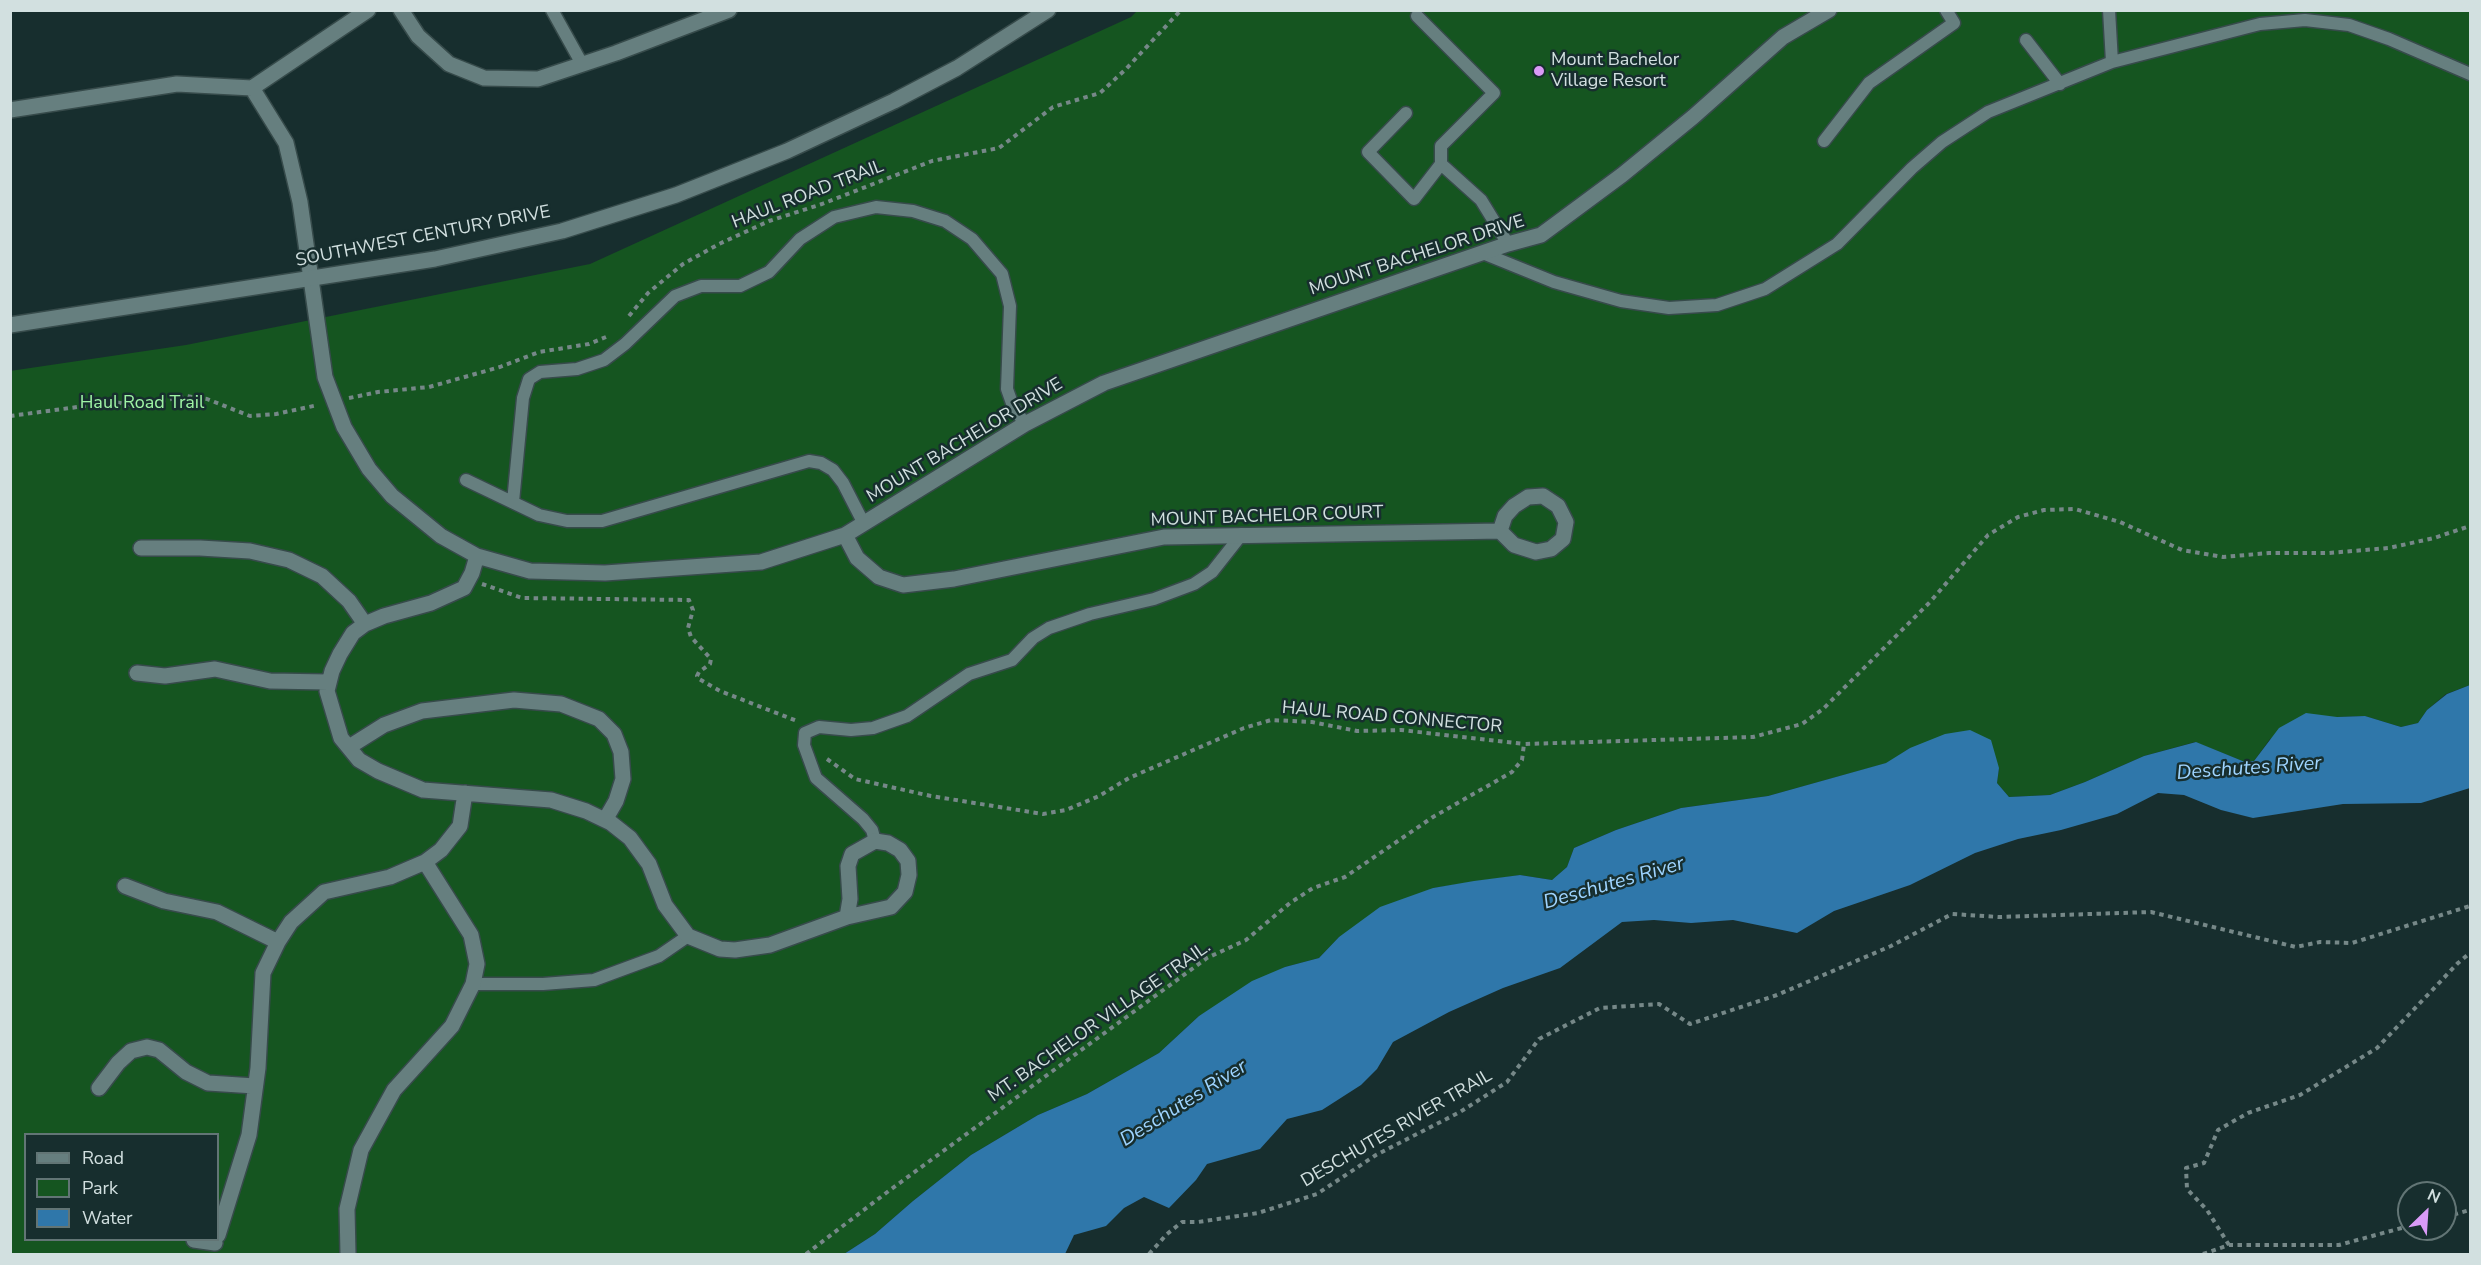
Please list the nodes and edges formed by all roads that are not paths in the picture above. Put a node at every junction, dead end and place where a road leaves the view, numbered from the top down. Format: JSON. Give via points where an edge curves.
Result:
{"nodes":[{"id":1,"x":368,"y":10,"type":"edge"},
{"id":2,"x":401,"y":10,"type":"edge"},
{"id":3,"x":552,"y":10,"type":"edge"},
{"id":4,"x":729,"y":10,"type":"edge"},
{"id":5,"x":1048,"y":10,"type":"edge"},
{"id":6,"x":1829,"y":10,"type":"edge"},
{"id":7,"x":1946,"y":10,"type":"edge"},
{"id":8,"x":2109,"y":10,"type":"edge"},
{"id":9,"x":1417,"y":16,"type":"dead end"},
{"id":10,"x":2026,"y":40,"type":"dead end"},
{"id":11,"x":2112,"y":62,"type":"junction"},
{"id":12,"x":582,"y":64,"type":"junction"},
{"id":13,"x":2470,"y":74,"type":"edge"},
{"id":14,"x":2060,"y":84,"type":"junction"},
{"id":15,"x":252,"y":88,"type":"junction"},
{"id":16,"x":10,"y":110,"type":"edge"},
{"id":17,"x":1406,"y":113,"type":"dead end"},
{"id":18,"x":1824,"y":141,"type":"dead end"},
{"id":19,"x":1441,"y":164,"type":"junction"},
{"id":20,"x":1508,"y":244,"type":"junction"},
{"id":21,"x":1485,"y":254,"type":"junction"},
{"id":22,"x":312,"y":278,"type":"junction"},
{"id":23,"x":10,"y":325,"type":"edge"},
{"id":24,"x":1024,"y":424,"type":"junction"},
{"id":25,"x":466,"y":480,"type":"dead end"},
{"id":26,"x":513,"y":502,"type":"junction"},
{"id":27,"x":864,"y":524,"type":"junction"},
{"id":28,"x":1500,"y":531,"type":"dead end"},
{"id":29,"x":1242,"y":534,"type":"junction"},
{"id":30,"x":845,"y":535,"type":"junction"},
{"id":31,"x":141,"y":548,"type":"dead end"},
{"id":32,"x":477,"y":556,"type":"junction"},
{"id":33,"x":365,"y":624,"type":"junction"},
{"id":34,"x":137,"y":673,"type":"dead end"},
{"id":35,"x":328,"y":682,"type":"junction"},
{"id":36,"x":349,"y":747,"type":"junction"},
{"id":37,"x":465,"y":793,"type":"junction"},
{"id":38,"x":605,"y":820,"type":"junction"},
{"id":39,"x":874,"y":841,"type":"junction"},
{"id":40,"x":425,"y":862,"type":"junction"},
{"id":41,"x":125,"y":886,"type":"dead end"},
{"id":42,"x":847,"y":917,"type":"junction"},
{"id":43,"x":688,"y":936,"type":"junction"},
{"id":44,"x":278,"y":942,"type":"junction"},
{"id":45,"x":473,"y":984,"type":"junction"},
{"id":46,"x":255,"y":1086,"type":"junction"},
{"id":47,"x":99,"y":1088,"type":"dead end"},
{"id":48,"x":219,"y":1230,"type":"edge"},
{"id":49,"x":348,"y":1254,"type":"edge"}],
"edges":[{"from":1,"to":15,"type":"street"},
{"from":2,"to":12,"type":"street","via":[[418,36],[449,64],[484,78],[538,79]]},
{"from":3,"to":12,"type":"lane"},
{"from":4,"to":12,"type":"street"},
{"from":5,"to":22,"type":"street","name":"SOUTHWEST CENTURY DRIVE","via":[[957,68],[894,101],[787,151],[676,195],[562,231],[435,259]]},
{"from":6,"to":20,"type":"street","name":"MOUNT BACHELOR DRIVE","via":[[1783,37],[1622,176],[1541,235]]},
{"from":7,"to":18,"type":"lane","via":[[1954,23],[1869,83]]},
{"from":8,"to":11,"type":"lane"},
{"from":9,"to":19,"type":"lane","via":[[1494,93],[1441,146]]},
{"from":10,"to":14,"type":"lane"},
{"from":11,"to":13,"type":"lane","via":[[2260,24],[2305,20],[2349,25]]},
{"from":11,"to":14,"type":"lane"},
{"from":14,"to":21,"type":"lane","via":[[1988,112],[1942,142],[1912,168],[1837,244],[1765,289],[1717,305],[1669,308],[1621,301],[1554,282]]},
{"from":15,"to":16,"type":"street","via":[[177,84]]},
{"from":15,"to":22,"type":"street","name":"MOUNT BACHELOR DRIVE","via":[[286,143]]},
{"from":17,"to":19,"type":"lane","via":[[1368,152],[1414,199]]},
{"from":19,"to":20,"type":"lane","via":[[1481,200]]},
{"from":20,"to":21,"type":"street","name":"MOUNT BACHELOR DRIVE"},
{"from":21,"to":24,"type":"street","name":"MOUNT BACHELOR DRIVE","via":[[1104,383]]},
{"from":22,"to":23,"type":"street","name":"SOUTHWEST CENTURY DRIVE"},
{"from":22,"to":32,"type":"street","name":"MOUNT BACHELOR DRIVE","via":[[325,377],[344,427],[369,469],[392,496],[441,536]]},
{"from":24,"to":26,"type":"lane","via":[[1007,389],[1010,306],[1002,274],[972,239],[945,221],[913,211],[876,207],[834,217],[800,239],[769,272],[740,286],[701,286],[675,296],[604,360],[577,369],[540,372],[529,379],[523,398]]},
{"from":24,"to":27,"type":"street","name":"MOUNT BACHELOR DRIVE"},
{"from":25,"to":26,"type":"lane"},
{"from":26,"to":27,"type":"lane","via":[[538,515],[567,521],[602,521],[808,461],[833,470]]},
{"from":27,"to":30,"type":"street","name":"MOUNT BACHELOR DRIVE"},
{"from":28,"to":29,"type":"street","name":"MOUNT BACHELOR COURT"},
{"from":29,"to":30,"type":"street","name":"MOUNT BACHELOR COURT","via":[[1164,537],[954,579],[903,585],[879,577],[856,558]]},
{"from":29,"to":39,"type":"lane","via":[[1212,572],[1194,584],[1048,628],[1012,660],[969,674],[907,716],[873,728],[851,730],[830,726],[810,730],[803,737],[816,778],[863,819],[872,830]]},
{"from":30,"to":32,"type":"street","name":"MOUNT BACHELOR DRIVE","via":[[761,562],[605,573],[530,571]]},
{"from":31,"to":33,"type":"street","via":[[250,551],[289,560],[322,576],[349,601]]},
{"from":32,"to":33,"type":"street","via":[[464,588]]},
{"from":33,"to":35,"type":"street","via":[[353,633]]},
{"from":34,"to":35,"type":"street","via":[[165,676],[215,669],[270,681]]},
{"from":35,"to":36,"type":"street","via":[[333,716]]},
{"from":36,"to":37,"type":"street","via":[[359,760],[405,783],[423,790]]},
{"from":36,"to":38,"type":"street","via":[[384,725],[422,711],[514,700],[561,704],[599,719],[614,734],[621,752],[623,779]]},
{"from":37,"to":38,"type":"street","via":[[551,800]]},
{"from":37,"to":40,"type":"street","via":[[460,826],[441,850]]},
{"from":38,"to":43,"type":"street","via":[[630,838],[649,864],[665,905]]},
{"from":39,"to":42,"type":"street","via":[[852,854],[848,866]]},
{"from":39,"to":42,"type":"street","via":[[900,850],[908,861],[905,892],[891,907]]},
{"from":40,"to":44,"type":"street","via":[[390,877],[324,892],[291,922]]},
{"from":40,"to":45,"type":"street","via":[[471,935],[477,964]]},
{"from":41,"to":44,"type":"street","via":[[164,901],[217,912]]},
{"from":42,"to":43,"type":"street","via":[[770,945],[735,950],[706,945]]},
{"from":43,"to":45,"type":"lane","via":[[659,956],[594,980]]},
{"from":44,"to":46,"type":"street","via":[[264,973]]},
{"from":45,"to":49,"type":"street","via":[[453,1026],[394,1090],[361,1150],[347,1209]]},
{"from":46,"to":47,"type":"street","via":[[208,1083],[186,1072],[159,1050],[147,1047],[131,1051]]},
{"from":46,"to":48,"type":"street","via":[[249,1135]]}]}
